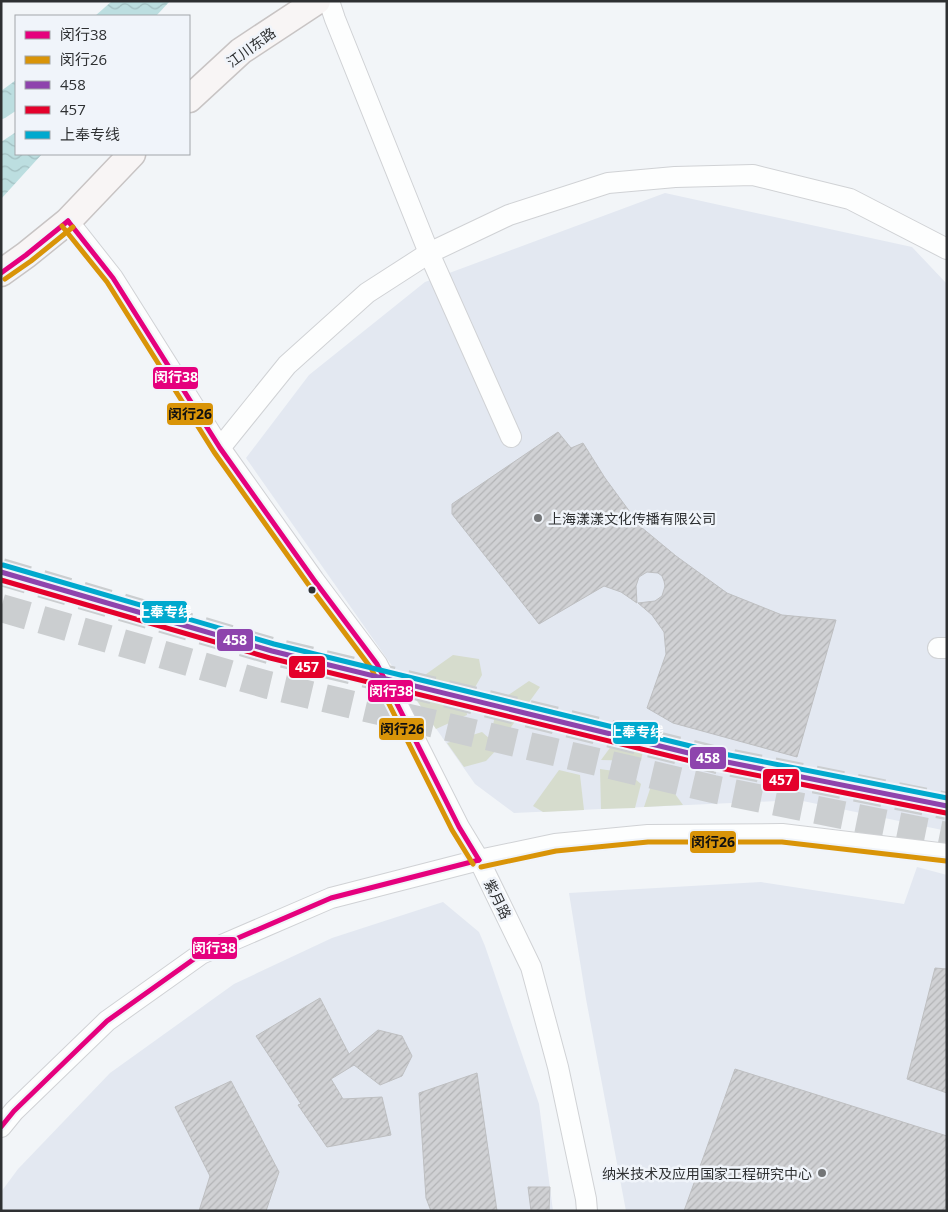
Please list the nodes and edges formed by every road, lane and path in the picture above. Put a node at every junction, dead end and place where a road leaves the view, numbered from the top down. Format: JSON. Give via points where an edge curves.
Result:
{"nodes":[{"id":1,"x":318,"y":1,"type":"edge"},
{"id":2,"x":329,"y":1,"type":"edge"},
{"id":3,"x":190,"y":98,"type":"edge"},
{"id":4,"x":131,"y":155,"type":"edge"},
{"id":5,"x":68,"y":221,"type":"junction"},
{"id":6,"x":946,"y":248,"type":"edge"},
{"id":7,"x":430,"y":253,"type":"junction"},
{"id":8,"x":1,"y":273,"type":"edge"},
{"id":9,"x":510,"y":437,"type":"dead end"},
{"id":10,"x":220,"y":448,"type":"junction"},
{"id":11,"x":947,"y":854,"type":"edge"},
{"id":12,"x":479,"y":860,"type":"junction"},
{"id":13,"x":1,"y":1127,"type":"edge"},
{"id":14,"x":587,"y":1211,"type":"edge"}],
"edges":[{"from":1,"to":3,"type":"main road","name":"江川东路","via":[[241,51]]},
{"from":2,"to":7,"type":"street"},
{"from":4,"to":5,"type":"main road"},
{"from":5,"to":8,"type":"main road"},
{"from":5,"to":10,"type":"street","name":"紫月路","via":[[113,278]]},
{"from":6,"to":7,"type":"street","via":[[850,199],[753,176],[675,177],[608,183],[509,215]]},
{"from":7,"to":9,"type":"street"},
{"from":7,"to":10,"type":"street","via":[[367,293],[287,365]]},
{"from":10,"to":12,"type":"street","name":"紫月路","via":[[377,664],[459,827]]},
{"from":11,"to":12,"type":"street","via":[[782,834],[648,835],[555,844]]},
{"from":12,"to":13,"type":"street","via":[[331,898],[201,954],[106,1021]]},
{"from":12,"to":14,"type":"street","name":"紫月路","via":[[531,967],[558,1067]]}]}
